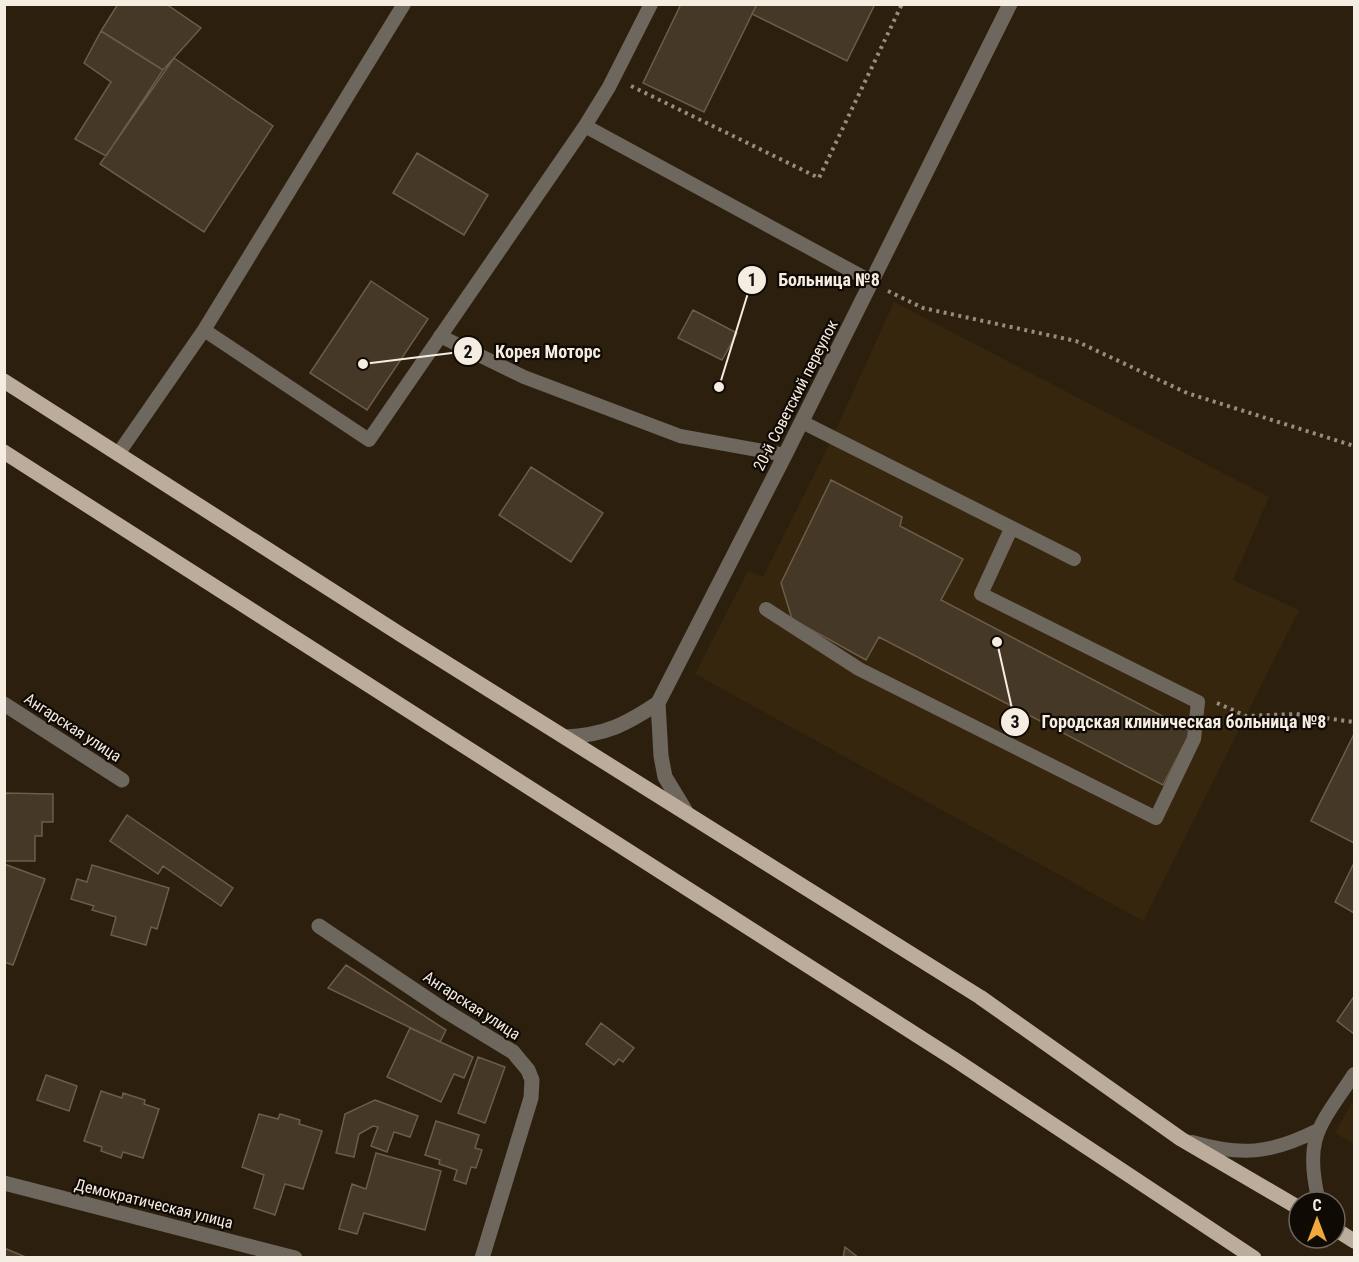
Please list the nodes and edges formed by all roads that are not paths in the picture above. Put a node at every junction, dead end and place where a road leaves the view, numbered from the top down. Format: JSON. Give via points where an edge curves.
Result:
{"nodes":[{"id":1,"x":404,"y":4,"type":"edge"},
{"id":2,"x":651,"y":4,"type":"edge"},
{"id":3,"x":1010,"y":4,"type":"edge"},
{"id":4,"x":585,"y":126,"type":"junction"},
{"id":5,"x":872,"y":282,"type":"junction"},
{"id":6,"x":204,"y":330,"type":"junction"},
{"id":7,"x":440,"y":336,"type":"junction"},
{"id":8,"x":4,"y":381,"type":"edge"},
{"id":9,"x":802,"y":422,"type":"junction"},
{"id":10,"x":4,"y":452,"type":"edge"},
{"id":11,"x":118,"y":454,"type":"junction"},
{"id":12,"x":785,"y":455,"type":"junction"},
{"id":13,"x":1011,"y":529,"type":"junction"},
{"id":14,"x":1074,"y":559,"type":"dead end"},
{"id":15,"x":766,"y":609,"type":"dead end"},
{"id":16,"x":4,"y":704,"type":"edge"},
{"id":17,"x":658,"y":704,"type":"junction"},
{"id":18,"x":565,"y":737,"type":"junction"},
{"id":19,"x":122,"y":780,"type":"dead end"},
{"id":20,"x":685,"y":810,"type":"junction"},
{"id":21,"x":319,"y":926,"type":"dead end"},
{"id":22,"x":1354,"y":1076,"type":"edge"},
{"id":23,"x":1316,"y":1131,"type":"junction"},
{"id":24,"x":1181,"y":1139,"type":"junction"},
{"id":25,"x":4,"y":1183,"type":"edge"},
{"id":26,"x":1316,"y":1190,"type":"edge"},
{"id":27,"x":1287,"y":1201,"type":"edge"},
{"id":28,"x":295,"y":1257,"type":"edge"},
{"id":29,"x":482,"y":1257,"type":"edge"},
{"id":30,"x":1254,"y":1257,"type":"edge"}],
"edges":[{"from":1,"to":6,"type":"lane"},
{"from":2,"to":4,"type":"lane"},
{"from":3,"to":5,"type":"street","name":"20-й Советский переулок"},
{"from":4,"to":5,"type":"lane"},
{"from":4,"to":7,"type":"lane"},
{"from":5,"to":9,"type":"street","name":"20-й Советский переулок"},
{"from":6,"to":7,"type":"lane","via":[[369,440]]},
{"from":6,"to":11,"type":"lane"},
{"from":7,"to":12,"type":"lane","via":[[524,377],[680,436]]},
{"from":8,"to":11,"type":"main road"},
{"from":9,"to":12,"type":"street","name":"20-й Советский переулок"},
{"from":9,"to":13,"type":"lane"},
{"from":10,"to":30,"type":"main road","via":[[954,1059]]},
{"from":11,"to":18,"type":"main road"},
{"from":12,"to":17,"type":"street","name":"20-й Советский переулок"},
{"from":13,"to":14,"type":"lane"},
{"from":13,"to":15,"type":"lane","via":[[981,594],[1198,702],[1194,739],[1156,818],[859,669]]},
{"from":16,"to":19,"type":"street","name":"Ангарская улица"},
{"from":17,"to":18,"type":"street","via":[[606,732]]},
{"from":17,"to":20,"type":"street","via":[[665,777]]},
{"from":18,"to":20,"type":"main road"},
{"from":20,"to":24,"type":"main road","via":[[980,997]]},
{"from":21,"to":29,"type":"street","name":"Ангарская улица","via":[[513,1052],[528,1070],[531,1098]]},
{"from":22,"to":23,"type":"lane"},
{"from":23,"to":24,"type":"lane","via":[[1291,1144],[1256,1151],[1219,1150]]},
{"from":23,"to":26,"type":"lane","via":[[1313,1176]]},
{"from":24,"to":27,"type":"main road"},
{"from":25,"to":28,"type":"street","name":"Демократическая улица"}]}
